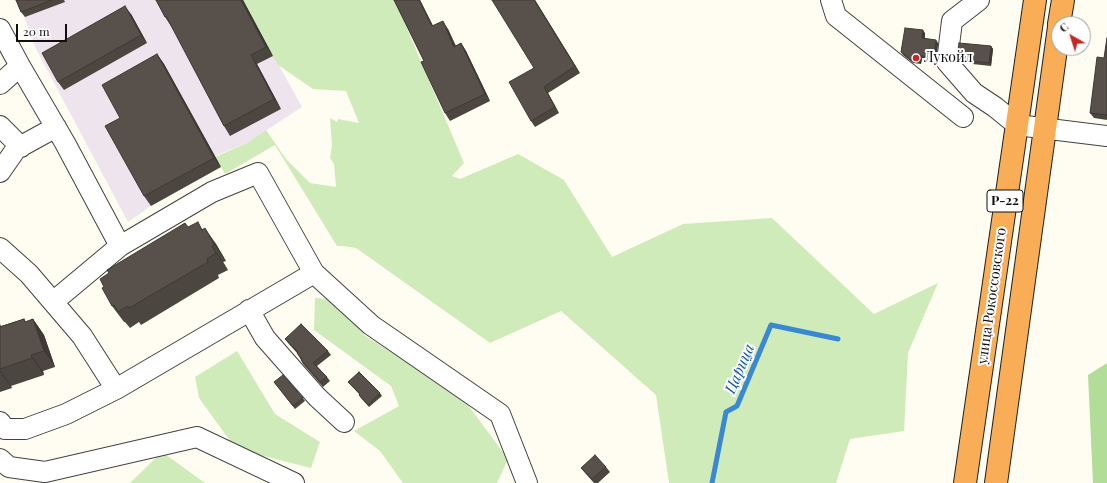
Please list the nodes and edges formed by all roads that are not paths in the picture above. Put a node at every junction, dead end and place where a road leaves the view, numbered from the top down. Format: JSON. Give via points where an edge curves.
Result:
{"nodes":[{"id":1,"x":831,"y":0,"type":"edge"},
{"id":2,"x":979,"y":0,"type":"edge"},
{"id":3,"x":1035,"y":0,"type":"edge"},
{"id":4,"x":1063,"y":0,"type":"edge"},
{"id":5,"x":1061,"y":16,"type":"edge"},
{"id":6,"x":0,"y":29,"type":"edge"},
{"id":7,"x":1055,"y":56,"type":"edge"},
{"id":8,"x":20,"y":66,"type":"junction"},
{"id":9,"x":0,"y":84,"type":"edge"},
{"id":10,"x":963,"y":117,"type":"dead end"},
{"id":11,"x":1017,"y":125,"type":"junction"},
{"id":12,"x":0,"y":126,"type":"edge"},
{"id":13,"x":56,"y":127,"type":"junction"},
{"id":14,"x":1044,"y":128,"type":"junction"},
{"id":15,"x":1107,"y":136,"type":"edge"},
{"id":16,"x":21,"y":147,"type":"junction"},
{"id":17,"x":0,"y":172,"type":"edge"},
{"id":18,"x":120,"y":246,"type":"junction"},
{"id":19,"x":0,"y":248,"type":"edge"},
{"id":20,"x":314,"y":273,"type":"junction"},
{"id":21,"x":53,"y":302,"type":"junction"},
{"id":22,"x":250,"y":310,"type":"junction"},
{"id":23,"x":116,"y":389,"type":"junction"},
{"id":24,"x":0,"y":422,"type":"edge"},
{"id":25,"x":344,"y":422,"type":"dead end"},
{"id":26,"x":0,"y":459,"type":"edge"},
{"id":27,"x":294,"y":483,"type":"edge"},
{"id":28,"x":527,"y":483,"type":"edge"},
{"id":29,"x":964,"y":483,"type":"edge"},
{"id":30,"x":996,"y":483,"type":"edge"}],
"edges":[{"from":1,"to":10,"type":"lane","via":[[836,16]]},
{"from":2,"to":11,"type":"lane","via":[[952,21],[947,62],[974,93]]},
{"from":3,"to":11,"type":"highway","name":"улица Рокоссовского","number":"Р-22"},
{"from":4,"to":5,"type":"highway"},
{"from":6,"to":8,"type":"lane"},
{"from":7,"to":14,"type":"highway","name":"улица Рокоссовского","number":"Р-22"},
{"from":8,"to":9,"type":"lane"},
{"from":8,"to":13,"type":"lane"},
{"from":11,"to":14,"type":"lane"},
{"from":11,"to":29,"type":"highway","name":"улица Рокоссовского","number":"Р-22"},
{"from":12,"to":16,"type":"lane"},
{"from":13,"to":16,"type":"lane"},
{"from":13,"to":18,"type":"lane"},
{"from":14,"to":15,"type":"lane"},
{"from":14,"to":30,"type":"highway","name":"улица Рокоссовского","number":"Р-22"},
{"from":16,"to":17,"type":"lane","via":[[16,149]]},
{"from":18,"to":20,"type":"lane","via":[[212,192],[258,173]]},
{"from":18,"to":21,"type":"lane"},
{"from":19,"to":21,"type":"lane","via":[[29,274]]},
{"from":20,"to":22,"type":"lane"},
{"from":20,"to":28,"type":"lane","via":[[371,325],[500,414]]},
{"from":21,"to":23,"type":"lane","via":[[82,336]]},
{"from":22,"to":23,"type":"lane"},
{"from":22,"to":25,"type":"lane","via":[[265,338],[317,398]]},
{"from":23,"to":24,"type":"lane","via":[[66,414],[25,429],[5,429]]},
{"from":26,"to":27,"type":"lane","via":[[9,467],[45,472],[196,437]]}]}
